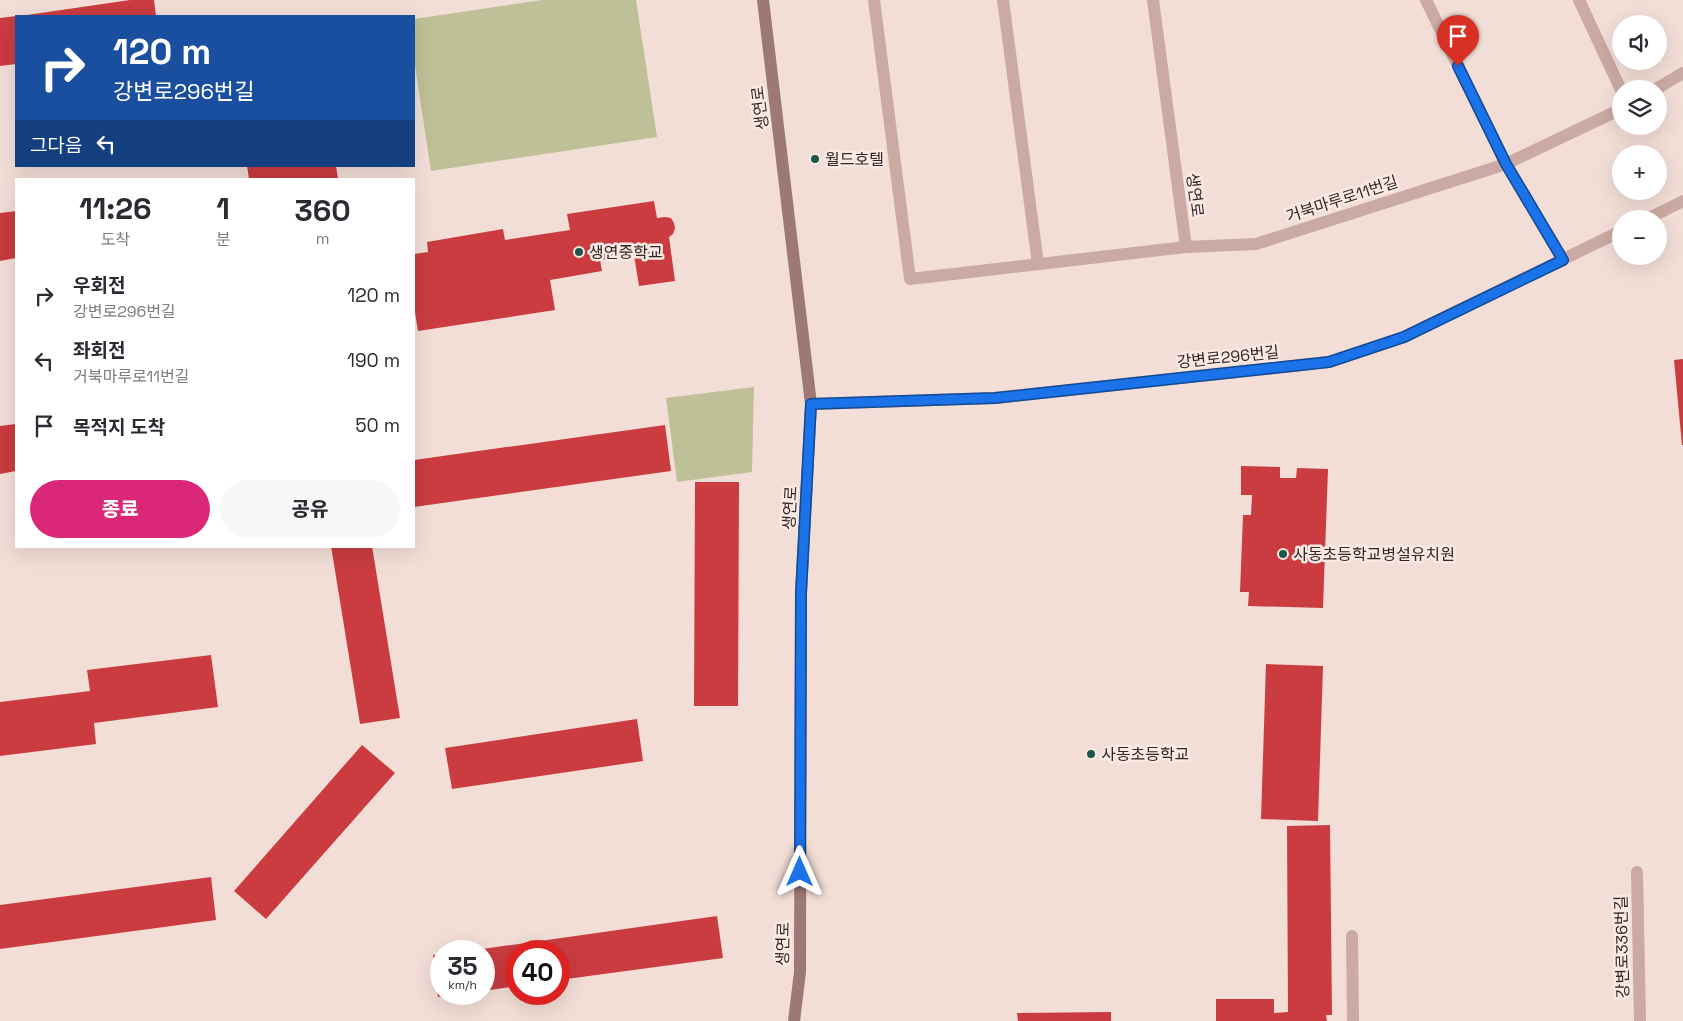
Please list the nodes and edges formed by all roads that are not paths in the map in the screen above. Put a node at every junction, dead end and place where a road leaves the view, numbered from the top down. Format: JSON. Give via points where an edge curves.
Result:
{"nodes":[{"id":1,"x":763,"y":0,"type":"edge"},
{"id":2,"x":874,"y":0,"type":"edge"},
{"id":3,"x":1003,"y":0,"type":"edge"},
{"id":4,"x":1153,"y":0,"type":"edge"},
{"id":5,"x":1426,"y":0,"type":"edge"},
{"id":6,"x":1579,"y":0,"type":"edge"},
{"id":7,"x":1683,"y":73,"type":"edge"},
{"id":8,"x":1616,"y":80,"type":"edge"},
{"id":9,"x":1667,"y":82,"type":"edge"},
{"id":10,"x":1612,"y":113,"type":"edge"},
{"id":11,"x":1506,"y":164,"type":"junction"},
{"id":12,"x":1683,"y":201,"type":"edge"},
{"id":13,"x":1665,"y":210,"type":"edge"},
{"id":14,"x":1612,"y":236,"type":"edge"},
{"id":15,"x":1186,"y":247,"type":"junction"},
{"id":16,"x":1563,"y":260,"type":"junction"},
{"id":17,"x":1038,"y":264,"type":"junction"},
{"id":18,"x":811,"y":404,"type":"junction"},
{"id":19,"x":1637,"y":872,"type":"dead end"},
{"id":20,"x":1352,"y":936,"type":"dead end"},
{"id":21,"x":794,"y":1021,"type":"edge"},
{"id":22,"x":1353,"y":1021,"type":"edge"},
{"id":23,"x":1640,"y":1021,"type":"edge"}],
"edges":[{"from":1,"to":18,"type":"street","name":"생연로"},
{"from":2,"to":17,"type":"street","via":[[910,279]]},
{"from":3,"to":17,"type":"street"},
{"from":4,"to":15,"type":"street","name":"생연로"},
{"from":5,"to":11,"type":"street"},
{"from":6,"to":8,"type":"street"},
{"from":7,"to":9,"type":"street"},
{"from":10,"to":11,"type":"street","name":"거북마루로11번길"},
{"from":11,"to":15,"type":"street","name":"거북마루로11번길","via":[[1256,244]]},
{"from":11,"to":16,"type":"street"},
{"from":12,"to":13,"type":"street"},
{"from":14,"to":16,"type":"street","name":"강변로296번길"},
{"from":15,"to":17,"type":"street"},
{"from":16,"to":18,"type":"street","name":"강변로296번길","via":[[1404,337],[1329,362],[995,398]]},
{"from":18,"to":21,"type":"street","name":"생연로","via":[[801,593],[800,972]]},
{"from":19,"to":23,"type":"street","name":"강변로336번길"},
{"from":20,"to":22,"type":"street"}]}
